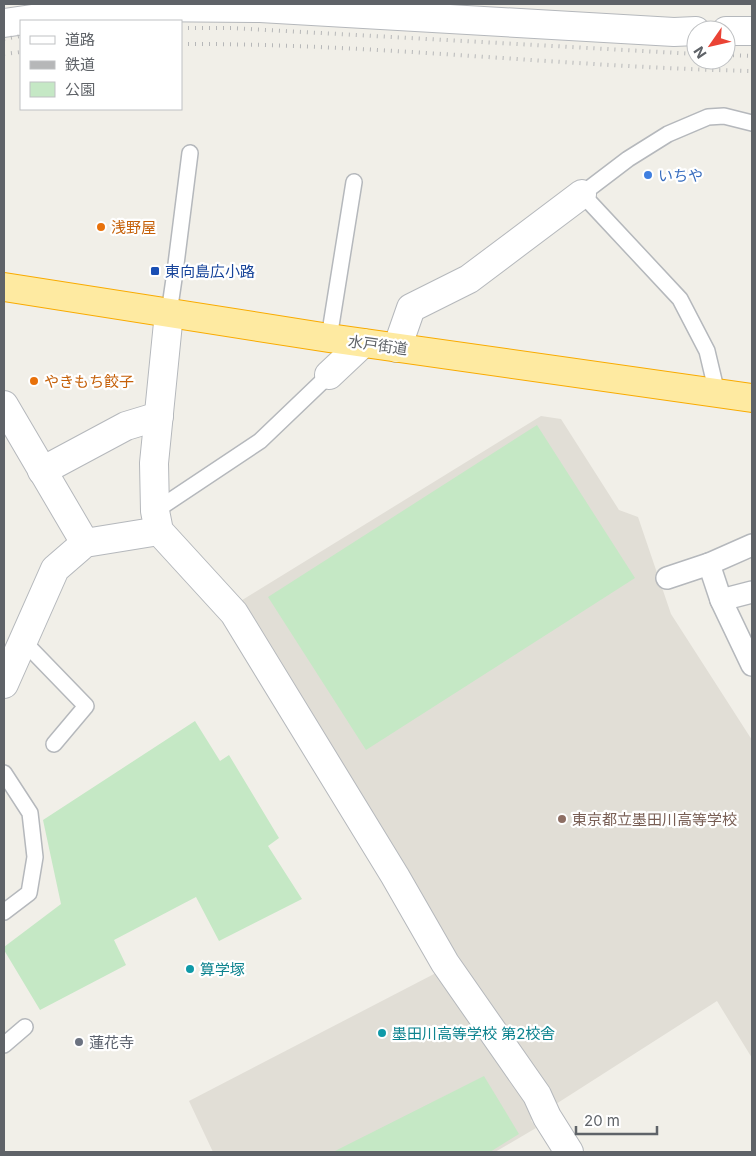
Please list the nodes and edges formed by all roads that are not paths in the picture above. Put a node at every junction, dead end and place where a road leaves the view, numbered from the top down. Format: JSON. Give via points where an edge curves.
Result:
{"nodes":[{"id":1,"x":25,"y":20,"type":"edge"},
{"id":2,"x":20,"y":21,"type":"edge"},
{"id":3,"x":4,"y":23,"type":"edge"},
{"id":4,"x":686,"y":31,"type":"edge"},
{"id":5,"x":736,"y":31,"type":"edge"},
{"id":6,"x":752,"y":31,"type":"edge"},
{"id":7,"x":752,"y":123,"type":"edge"},
{"id":8,"x":190,"y":153,"type":"dead end"},
{"id":9,"x":354,"y":182,"type":"dead end"},
{"id":10,"x":582,"y":194,"type":"junction"},
{"id":11,"x":4,"y":287,"type":"edge"},
{"id":12,"x":169,"y":313,"type":"junction"},
{"id":13,"x":329,"y":338,"type":"junction"},
{"id":14,"x":363,"y":342,"type":"junction"},
{"id":15,"x":397,"y":348,"type":"junction"},
{"id":16,"x":329,"y":375,"type":"joint"},
{"id":17,"x":717,"y":393,"type":"junction"},
{"id":18,"x":752,"y":398,"type":"edge"},
{"id":19,"x":4,"y":405,"type":"edge"},
{"id":20,"x":159,"y":416,"type":"junction"},
{"id":21,"x":42,"y":471,"type":"junction"},
{"id":22,"x":157,"y":521,"type":"junction"},
{"id":23,"x":85,"y":543,"type":"junction"},
{"id":24,"x":752,"y":544,"type":"edge"},
{"id":25,"x":709,"y":564,"type":"junction"},
{"id":26,"x":667,"y":578,"type":"dead end"},
{"id":27,"x":752,"y":592,"type":"edge"},
{"id":28,"x":721,"y":600,"type":"junction"},
{"id":29,"x":23,"y":641,"type":"junction"},
{"id":30,"x":752,"y":665,"type":"edge"},
{"id":31,"x":4,"y":684,"type":"edge"},
{"id":32,"x":54,"y":744,"type":"dead end"},
{"id":33,"x":4,"y":773,"type":"edge"},
{"id":34,"x":4,"y":912,"type":"edge"},
{"id":35,"x":25,"y":1027,"type":"dead end"},
{"id":36,"x":4,"y":1045,"type":"edge"},
{"id":37,"x":569,"y":1152,"type":"edge"}],
"edges":[{"from":1,"to":4,"type":"street","via":[[134,6],[250,8]]},
{"from":2,"to":3,"type":"street"},
{"from":5,"to":6,"type":"street"},
{"from":7,"to":10,"type":"lane","via":[[724,116],[708,117],[668,134]]},
{"from":8,"to":12,"type":"lane"},
{"from":9,"to":13,"type":"lane"},
{"from":10,"to":15,"type":"street","via":[[469,280],[411,308]]},
{"from":10,"to":17,"type":"lane","via":[[680,299],[707,351]]},
{"from":11,"to":12,"type":"highway","name":"水戸街道"},
{"from":12,"to":13,"type":"highway","name":"水戸街道"},
{"from":12,"to":20,"type":"street"},
{"from":13,"to":14,"type":"highway","name":"水戸街道"},
{"from":14,"to":15,"type":"highway","name":"水戸街道"},
{"from":14,"to":16,"type":"street"},
{"from":15,"to":17,"type":"highway","name":"水戸街道"},
{"from":16,"to":22,"type":"lane","via":[[260,440]]},
{"from":17,"to":18,"type":"highway","name":"水戸街道"},
{"from":19,"to":21,"type":"street"},
{"from":20,"to":21,"type":"street","via":[[126,426]]},
{"from":20,"to":22,"type":"street","via":[[154,463]]},
{"from":21,"to":23,"type":"street"},
{"from":22,"to":23,"type":"street"},
{"from":22,"to":37,"type":"street","via":[[234,612],[445,963],[537,1095]]},
{"from":23,"to":29,"type":"street","via":[[55,569]]},
{"from":24,"to":25,"type":"street"},
{"from":25,"to":26,"type":"street"},
{"from":25,"to":28,"type":"street"},
{"from":27,"to":28,"type":"street"},
{"from":28,"to":30,"type":"street"},
{"from":29,"to":31,"type":"street"},
{"from":29,"to":32,"type":"lane","via":[[86,706]]},
{"from":33,"to":34,"type":"lane","via":[[30,813],[35,857],[29,893]]},
{"from":35,"to":36,"type":"lane"}]}
